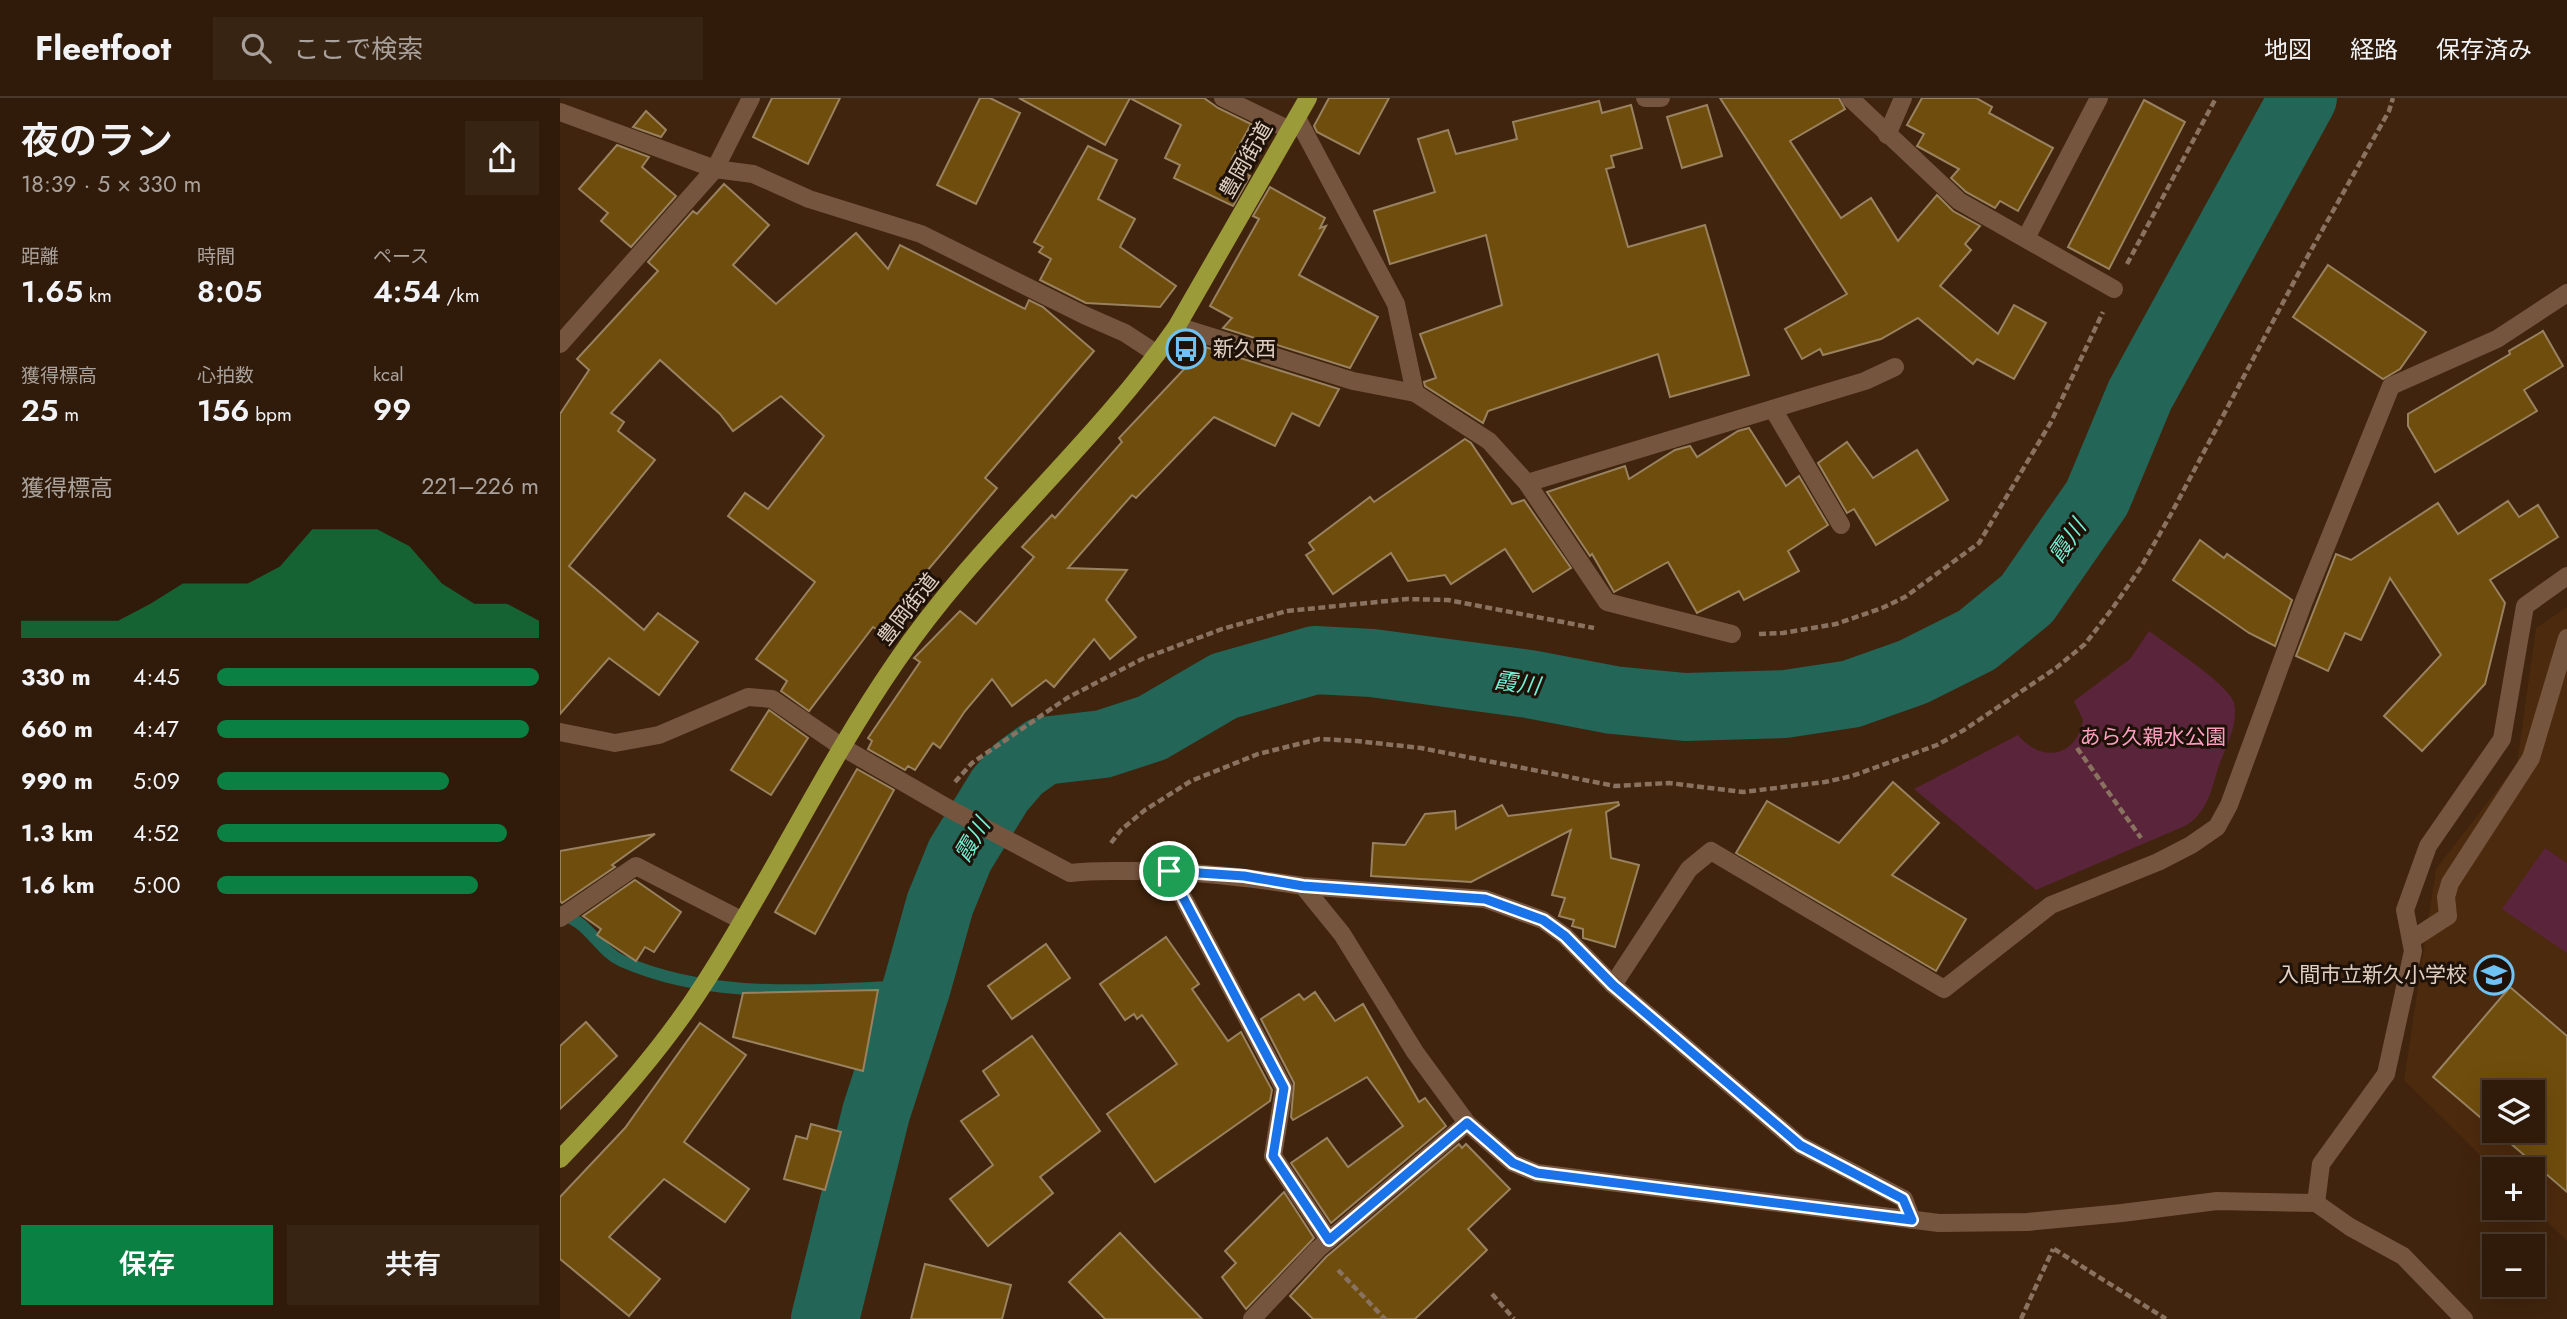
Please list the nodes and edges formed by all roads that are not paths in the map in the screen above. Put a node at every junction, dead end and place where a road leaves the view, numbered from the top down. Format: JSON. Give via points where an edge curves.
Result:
{"nodes":[{"id":1,"x":751,"y":98,"type":"edge"},
{"id":2,"x":1223,"y":98,"type":"edge"},
{"id":3,"x":1308,"y":98,"type":"edge"},
{"id":4,"x":1645,"y":98,"type":"edge"},
{"id":5,"x":1661,"y":98,"type":"edge"},
{"id":6,"x":1850,"y":98,"type":"edge"},
{"id":7,"x":1903,"y":98,"type":"edge"},
{"id":8,"x":2099,"y":98,"type":"edge"},
{"id":9,"x":560,"y":112,"type":"edge"},
{"id":10,"x":1293,"y":124,"type":"junction"},
{"id":11,"x":1887,"y":135,"type":"junction"},
{"id":12,"x":715,"y":169,"type":"junction"},
{"id":13,"x":2026,"y":238,"type":"junction"},
{"id":14,"x":2114,"y":289,"type":"road end"},
{"id":15,"x":2567,"y":293,"type":"edge"},
{"id":16,"x":1177,"y":326,"type":"junction"},
{"id":17,"x":560,"y":344,"type":"edge"},
{"id":18,"x":1157,"y":354,"type":"junction"},
{"id":19,"x":1895,"y":367,"type":"dead end"},
{"id":20,"x":1415,"y":393,"type":"junction"},
{"id":21,"x":1773,"y":409,"type":"junction"},
{"id":22,"x":1527,"y":483,"type":"junction"},
{"id":23,"x":1841,"y":524,"type":"dead end"},
{"id":24,"x":2567,"y":576,"type":"edge"},
{"id":25,"x":1732,"y":634,"type":"road end"},
{"id":26,"x":2567,"y":638,"type":"edge"},
{"id":27,"x":560,"y":732,"type":"edge"},
{"id":28,"x":842,"y":747,"type":"junction"},
{"id":29,"x":1169,"y":871,"type":"junction"},
{"id":30,"x":1303,"y":886,"type":"junction"},
{"id":31,"x":560,"y":918,"type":"edge"},
{"id":32,"x":743,"y":921,"type":"junction"},
{"id":33,"x":2411,"y":940,"type":"junction"},
{"id":34,"x":1613,"y":985,"type":"junction"},
{"id":35,"x":1467,"y":1123,"type":"junction"},
{"id":36,"x":560,"y":1159,"type":"edge"},
{"id":37,"x":2316,"y":1203,"type":"junction"},
{"id":38,"x":1912,"y":1220,"type":"junction"},
{"id":39,"x":1323,"y":1244,"type":"junction"},
{"id":40,"x":1252,"y":1319,"type":"edge"},
{"id":41,"x":2464,"y":1319,"type":"edge"}],
"edges":[{"from":1,"to":12,"type":"street"},
{"from":2,"to":10,"type":"street"},
{"from":3,"to":10,"type":"main road","name":"豊岡街道"},
{"from":4,"to":5,"type":"street"},
{"from":6,"to":11,"type":"street"},
{"from":7,"to":11,"type":"street"},
{"from":8,"to":13,"type":"street"},
{"from":9,"to":12,"type":"street"},
{"from":10,"to":16,"type":"main road","name":"豊岡街道"},
{"from":10,"to":20,"type":"street","via":[[1396,304]]},
{"from":11,"to":13,"type":"street","via":[[1959,201]]},
{"from":12,"to":17,"type":"street"},
{"from":12,"to":18,"type":"street","via":[[753,174],[809,199],[921,234],[1125,333]]},
{"from":13,"to":14,"type":"street"},
{"from":15,"to":34,"type":"street","via":[[2497,339],[2391,386],[2217,827],[2158,862],[2051,905],[1944,989],[1711,851],[1689,869]]},
{"from":16,"to":18,"type":"main road","name":"豊岡街道"},
{"from":16,"to":20,"type":"street","via":[[1353,381]]},
{"from":18,"to":28,"type":"main road","name":"豊岡街道","via":[[936,608]]},
{"from":19,"to":21,"type":"street","via":[[1866,381]]},
{"from":20,"to":22,"type":"street","via":[[1489,441]]},
{"from":21,"to":22,"type":"street"},
{"from":21,"to":23,"type":"street"},
{"from":22,"to":25,"type":"street","via":[[1607,602]]},
{"from":24,"to":33,"type":"street","via":[[2525,606],[2502,739],[2428,846],[2405,910]]},
{"from":26,"to":33,"type":"street","via":[[2530,758],[2450,883],[2448,916]]},
{"from":27,"to":28,"type":"street","via":[[615,743],[659,736],[748,697],[772,699]]},
{"from":28,"to":29,"type":"street","via":[[1070,873]]},
{"from":28,"to":32,"type":"main road","name":"豊岡街道"},
{"from":29,"to":30,"type":"street"},
{"from":29,"to":39,"type":"street","via":[[1284,1088],[1273,1156]]},
{"from":30,"to":34,"type":"street","via":[[1485,899],[1513,907],[1565,936]]},
{"from":30,"to":35,"type":"street","via":[[1342,934],[1415,1052]]},
{"from":31,"to":32,"type":"street","via":[[636,866]]},
{"from":32,"to":36,"type":"main road","name":"豊岡街道","via":[[686,1011],[614,1102]]},
{"from":33,"to":37,"type":"street","via":[[2413,951],[2386,1074],[2320,1164]]},
{"from":34,"to":38,"type":"street","via":[[1800,1145],[1903,1199]]},
{"from":35,"to":38,"type":"street","via":[[1513,1163],[1537,1173]]},
{"from":35,"to":39,"type":"street"},
{"from":37,"to":38,"type":"street","via":[[2217,1201],[2027,1222]]},
{"from":37,"to":41,"type":"street","via":[[2403,1256]]},
{"from":39,"to":40,"type":"street"}]}
